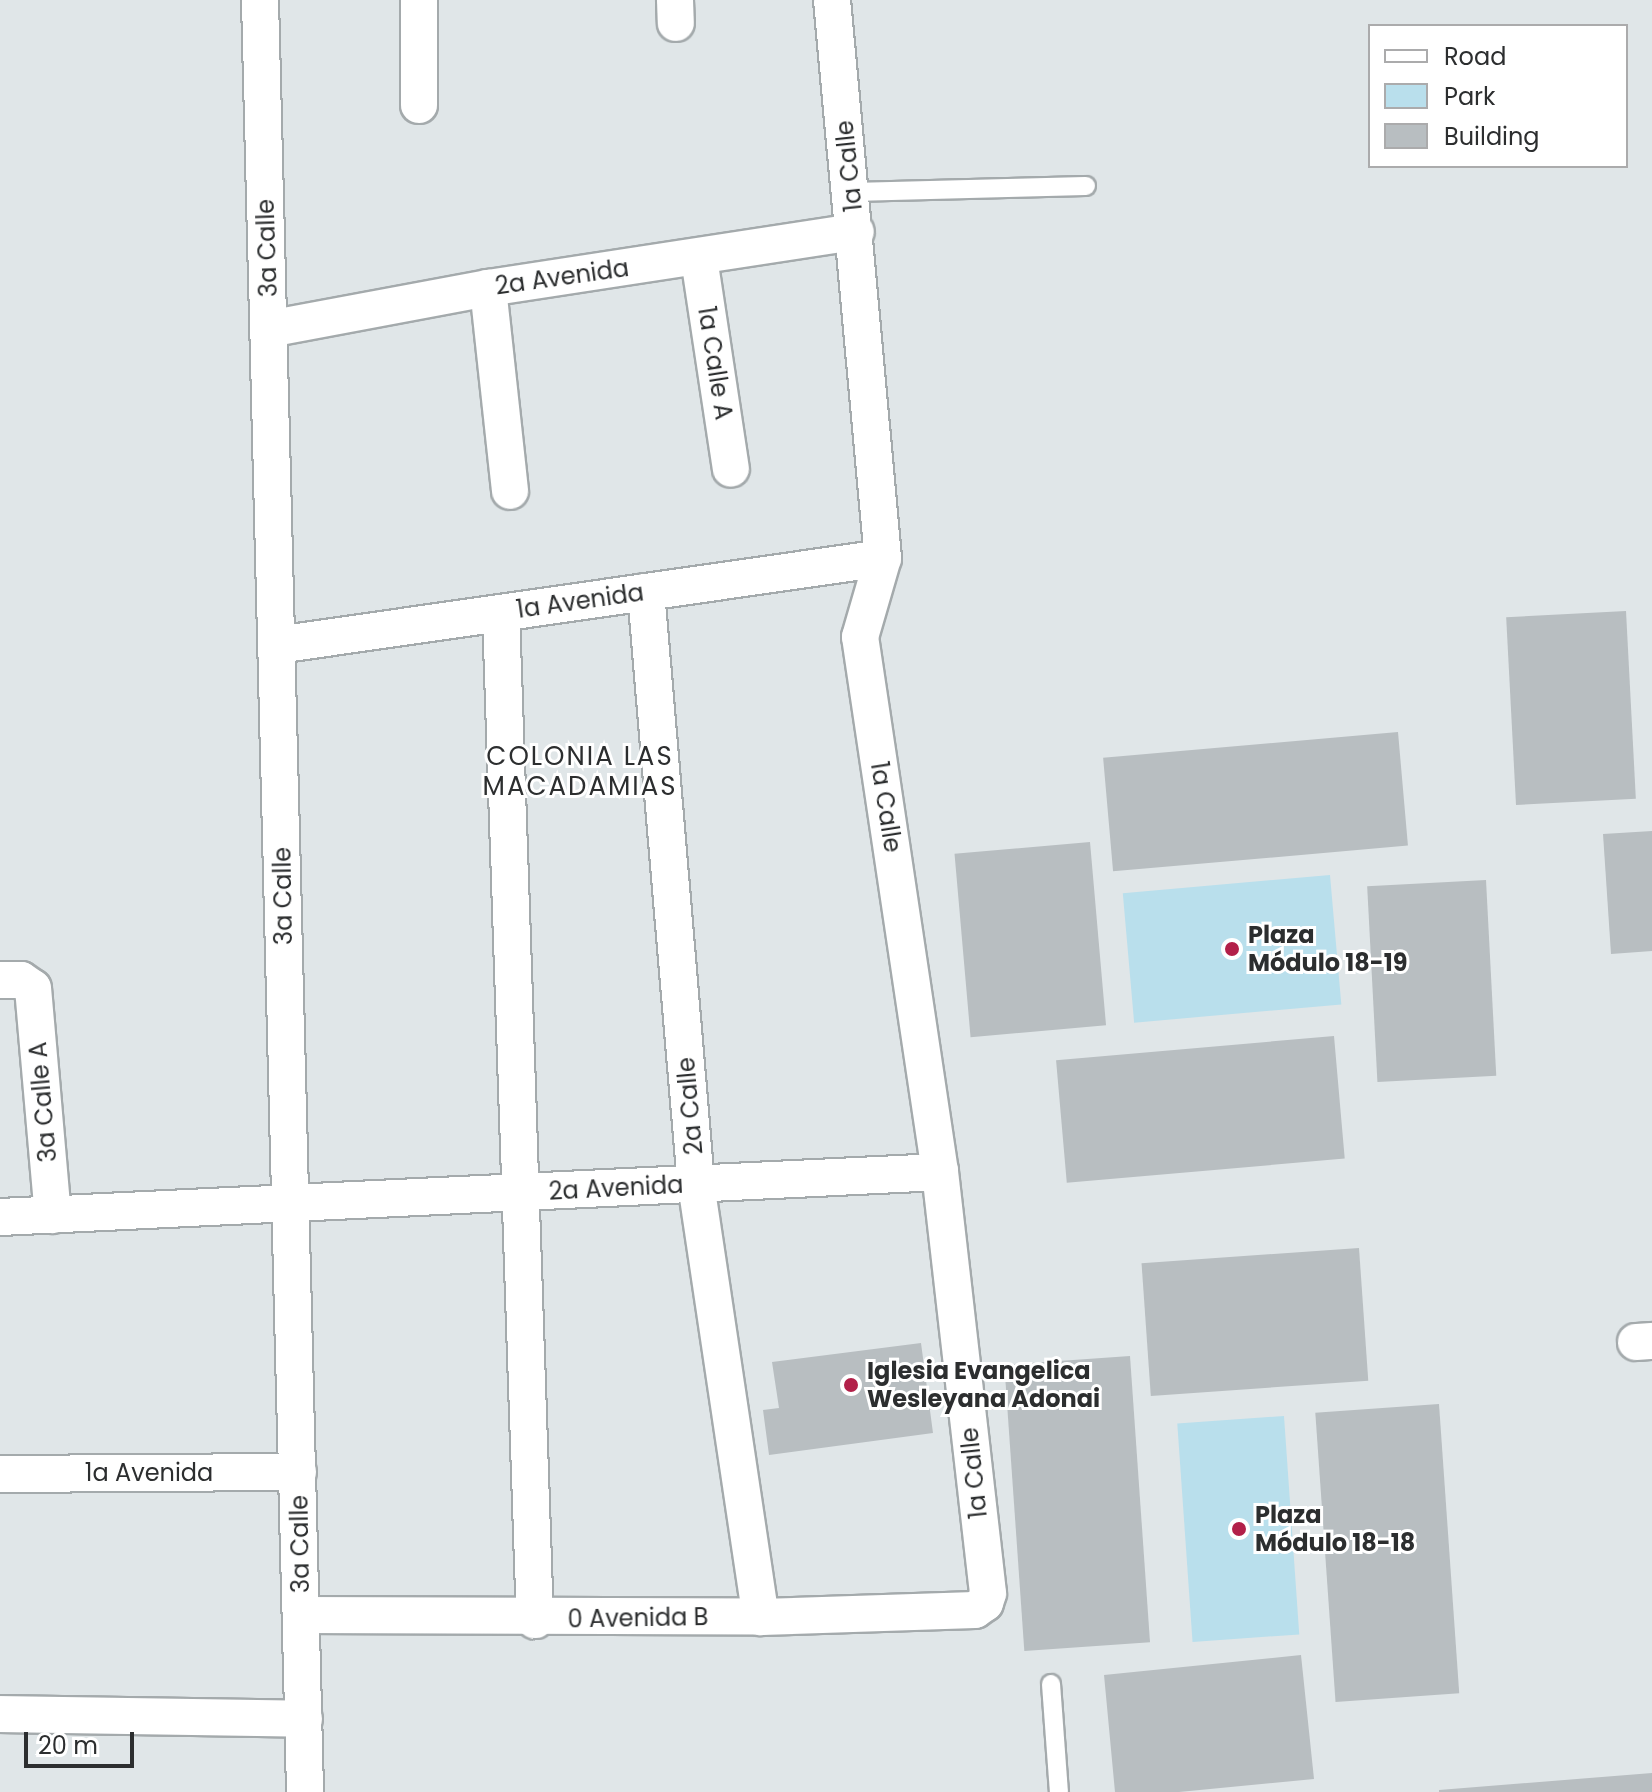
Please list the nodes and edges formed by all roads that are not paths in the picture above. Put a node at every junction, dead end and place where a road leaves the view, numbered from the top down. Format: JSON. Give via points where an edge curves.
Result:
{"nodes":[{"id":1,"x":260,"y":0,"type":"edge"},
{"id":2,"x":419,"y":0,"type":"edge"},
{"id":3,"x":832,"y":0,"type":"edge"},
{"id":4,"x":419,"y":105,"type":"dead end"},
{"id":5,"x":1086,"y":186,"type":"dead end"},
{"id":6,"x":852,"y":192,"type":"junction"},
{"id":7,"x":856,"y":232,"type":"junction"},
{"id":8,"x":699,"y":258,"type":"junction"},
{"id":9,"x":488,"y":288,"type":"junction"},
{"id":10,"x":269,"y":329,"type":"junction"},
{"id":11,"x":731,"y":469,"type":"dead end"},
{"id":12,"x":510,"y":491,"type":"dead end"},
{"id":13,"x":883,"y":558,"type":"junction"},
{"id":14,"x":646,"y":592,"type":"junction"},
{"id":15,"x":501,"y":613,"type":"junction"},
{"id":16,"x":277,"y":645,"type":"junction"},
{"id":17,"x":16,"y":984,"type":"edge"},
{"id":18,"x":940,"y":1172,"type":"junction"},
{"id":19,"x":696,"y":1184,"type":"junction"},
{"id":20,"x":521,"y":1192,"type":"junction"},
{"id":21,"x":291,"y":1203,"type":"junction"},
{"id":22,"x":53,"y":1215,"type":"junction"},
{"id":23,"x":0,"y":1217,"type":"edge"},
{"id":24,"x":298,"y":1472,"type":"junction"},
{"id":25,"x":0,"y":1474,"type":"edge"},
{"id":26,"x":975,"y":1610,"type":"joint"},
{"id":27,"x":301,"y":1615,"type":"junction"},
{"id":28,"x":761,"y":1617,"type":"junction"},
{"id":29,"x":535,"y":1620,"type":"junction"},
{"id":30,"x":1051,"y":1684,"type":"dead end"},
{"id":31,"x":0,"y":1714,"type":"edge"},
{"id":32,"x":304,"y":1719,"type":"junction"},
{"id":33,"x":305,"y":1792,"type":"edge"},
{"id":34,"x":1059,"y":1792,"type":"edge"}],
"edges":[{"from":1,"to":10,"type":"street","name":"3a Calle"},
{"from":2,"to":4,"type":"street"},
{"from":3,"to":6,"type":"street","name":"1a Calle"},
{"from":5,"to":6,"type":"lane"},
{"from":6,"to":7,"type":"street","name":"1a Calle"},
{"from":7,"to":8,"type":"street","name":"2a Avenida"},
{"from":7,"to":13,"type":"street","name":"1a Calle"},
{"from":8,"to":9,"type":"street","name":"2a Avenida"},
{"from":8,"to":11,"type":"street","name":"1a Calle A"},
{"from":9,"to":10,"type":"street","name":"2a Avenida"},
{"from":9,"to":12,"type":"street"},
{"from":10,"to":16,"type":"street","name":"3a Calle"},
{"from":13,"to":14,"type":"street","name":"1a Avenida"},
{"from":13,"to":18,"type":"street","name":"1a Calle","via":[[860,637]]},
{"from":14,"to":15,"type":"street","name":"1a Avenida"},
{"from":14,"to":19,"type":"street","name":"2a Calle"},
{"from":15,"to":16,"type":"street","name":"1a Avenida"},
{"from":15,"to":20,"type":"street"},
{"from":16,"to":21,"type":"street","name":"3a Calle"},
{"from":17,"to":22,"type":"street","name":"3a Calle A"},
{"from":18,"to":19,"type":"street","name":"2a Avenida"},
{"from":18,"to":26,"type":"street","name":"1a Calle","via":[[988,1593]]},
{"from":19,"to":20,"type":"street","name":"2a Avenida"},
{"from":19,"to":28,"type":"street","name":"2a Calle"},
{"from":20,"to":21,"type":"street","name":"2a Avenida"},
{"from":20,"to":29,"type":"street"},
{"from":21,"to":22,"type":"street"},
{"from":21,"to":24,"type":"street","name":"3a Calle"},
{"from":22,"to":23,"type":"street"},
{"from":24,"to":25,"type":"street","name":"1a Avenida"},
{"from":24,"to":27,"type":"street","name":"3a Calle"},
{"from":26,"to":28,"type":"street","name":"0 Avenida B"},
{"from":27,"to":29,"type":"street","name":"0 Avenida B"},
{"from":27,"to":32,"type":"street","name":"3a Calle"},
{"from":28,"to":29,"type":"street","name":"0 Avenida B"},
{"from":30,"to":34,"type":"lane"},
{"from":31,"to":32,"type":"street"},
{"from":32,"to":33,"type":"street","name":"3a Calle"}]}
